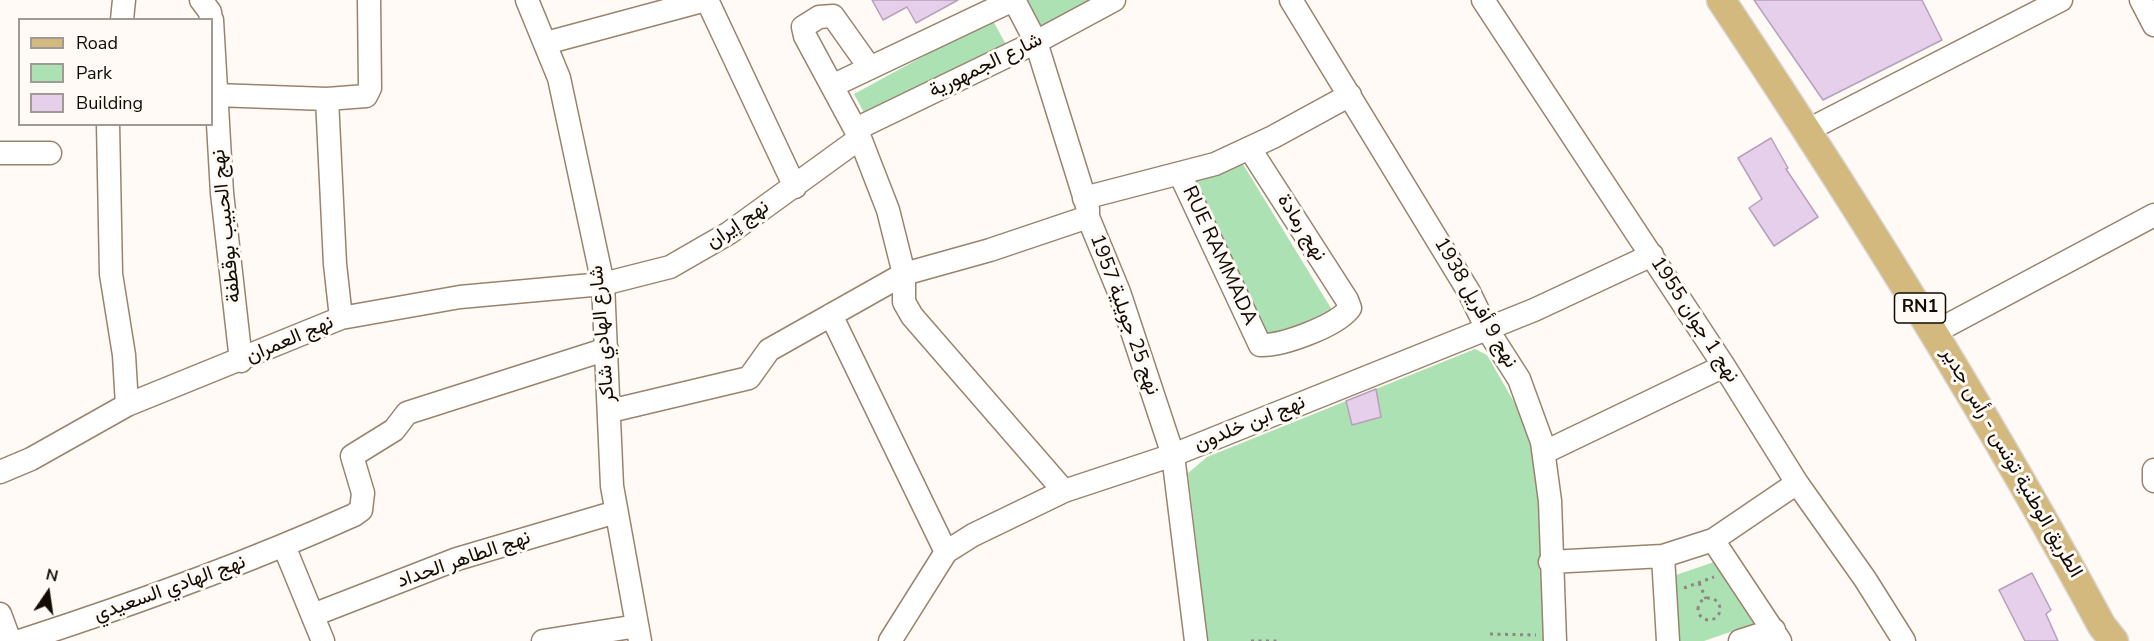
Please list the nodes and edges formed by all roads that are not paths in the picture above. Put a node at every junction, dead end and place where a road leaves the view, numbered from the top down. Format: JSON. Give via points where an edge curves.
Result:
{"nodes":[{"id":1,"x":124,"y":0,"type":"edge"},
{"id":2,"x":201,"y":0,"type":"edge"},
{"id":3,"x":369,"y":0,"type":"edge"},
{"id":4,"x":527,"y":0,"type":"edge"},
{"id":5,"x":707,"y":0,"type":"edge"},
{"id":6,"x":1013,"y":0,"type":"edge"},
{"id":7,"x":1114,"y":0,"type":"edge"},
{"id":8,"x":1291,"y":0,"type":"edge"},
{"id":9,"x":1483,"y":0,"type":"edge"},
{"id":10,"x":1721,"y":0,"type":"edge"},
{"id":11,"x":2061,"y":0,"type":"edge"},
{"id":12,"x":2141,"y":0,"type":"edge"},
{"id":13,"x":672,"y":5,"type":"edge"},
{"id":14,"x":122,"y":18,"type":"edge"},
{"id":15,"x":212,"y":18,"type":"edge"},
{"id":16,"x":2154,"y":25,"type":"edge"},
{"id":17,"x":1036,"y":42,"type":"junction"},
{"id":18,"x":546,"y":43,"type":"junction"},
{"id":19,"x":213,"y":45,"type":"edge"},
{"id":20,"x":870,"y":68,"type":"junction"},
{"id":21,"x":832,"y":86,"type":"junction"},
{"id":22,"x":215,"y":95,"type":"junction"},
{"id":23,"x":1350,"y":95,"type":"junction"},
{"id":24,"x":327,"y":99,"type":"junction"},
{"id":25,"x":108,"y":126,"type":"edge"},
{"id":26,"x":1808,"y":130,"type":"junction"},
{"id":27,"x":858,"y":133,"type":"junction"},
{"id":28,"x":1250,"y":148,"type":"junction"},
{"id":29,"x":0,"y":153,"type":"edge"},
{"id":30,"x":50,"y":153,"type":"dead end"},
{"id":31,"x":1180,"y":174,"type":"junction"},
{"id":32,"x":795,"y":187,"type":"junction"},
{"id":33,"x":1086,"y":208,"type":"junction"},
{"id":34,"x":2154,"y":215,"type":"edge"},
{"id":35,"x":1652,"y":255,"type":"junction"},
{"id":36,"x":904,"y":274,"type":"junction"},
{"id":37,"x":603,"y":284,"type":"junction"},
{"id":38,"x":1350,"y":308,"type":"joint"},
{"id":39,"x":831,"y":315,"type":"junction"},
{"id":40,"x":341,"y":318,"type":"junction"},
{"id":41,"x":1487,"y":329,"type":"junction"},
{"id":42,"x":1935,"y":332,"type":"junction"},
{"id":43,"x":607,"y":349,"type":"junction"},
{"id":44,"x":242,"y":361,"type":"junction"},
{"id":45,"x":1724,"y":366,"type":"junction"},
{"id":46,"x":127,"y":405,"type":"junction"},
{"id":47,"x":610,"y":411,"type":"junction"},
{"id":48,"x":1545,"y":452,"type":"junction"},
{"id":49,"x":1173,"y":455,"type":"junction"},
{"id":50,"x":2154,"y":470,"type":"edge"},
{"id":51,"x":0,"y":472,"type":"edge"},
{"id":52,"x":2154,"y":480,"type":"edge"},
{"id":53,"x":1797,"y":483,"type":"junction"},
{"id":54,"x":1064,"y":491,"type":"junction"},
{"id":55,"x":616,"y":512,"type":"junction"},
{"id":56,"x":1713,"y":540,"type":"junction"},
{"id":57,"x":284,"y":546,"type":"junction"},
{"id":58,"x":946,"y":552,"type":"junction"},
{"id":59,"x":1663,"y":556,"type":"junction"},
{"id":60,"x":1550,"y":562,"type":"junction"},
{"id":61,"x":0,"y":614,"type":"edge"},
{"id":62,"x":313,"y":615,"type":"junction"},
{"id":63,"x":638,"y":633,"type":"edge"},
{"id":64,"x":1777,"y":635,"type":"edge"},
{"id":65,"x":2107,"y":636,"type":"edge"},
{"id":66,"x":1546,"y":638,"type":"edge"},
{"id":67,"x":10,"y":641,"type":"edge"},
{"id":68,"x":21,"y":641,"type":"edge"},
{"id":69,"x":323,"y":641,"type":"edge"},
{"id":70,"x":543,"y":641,"type":"edge"},
{"id":71,"x":890,"y":641,"type":"edge"},
{"id":72,"x":1196,"y":641,"type":"edge"},
{"id":73,"x":1668,"y":641,"type":"edge"},
{"id":74,"x":1740,"y":641,"type":"edge"},
{"id":75,"x":1904,"y":641,"type":"edge"}],
"edges":[{"from":1,"to":14,"type":"street"},
{"from":2,"to":15,"type":"street","name":"نهج الحبيب بوقطفة"},
{"from":3,"to":24,"type":"street","via":[[370,88],[366,96]]},
{"from":4,"to":18,"type":"street","name":"شارع الهادي شاكر"},
{"from":5,"to":13,"type":"street"},
{"from":5,"to":32,"type":"street"},
{"from":6,"to":17,"type":"street","name":"نهج 25 جويلية 1957"},
{"from":6,"to":20,"type":"street"},
{"from":7,"to":17,"type":"street","name":"شارع الجمهورية"},
{"from":8,"to":23,"type":"street","name":"نهج 9 أفريل 1938"},
{"from":9,"to":35,"type":"street","name":"نهج 1 جوان 1955"},
{"from":10,"to":26,"type":"main road","name":"الطريق الوطنية تونس - رأس جدير","number":"RN1"},
{"from":11,"to":26,"type":"street"},
{"from":12,"to":16,"type":"street"},
{"from":13,"to":18,"type":"street"},
{"from":17,"to":27,"type":"street","name":"شارع الجمهورية"},
{"from":17,"to":33,"type":"street","name":"نهج 25 جويلية 1957"},
{"from":18,"to":37,"type":"street","name":"شارع الهادي شاكر","via":[[559,78]]},
{"from":19,"to":22,"type":"street","name":"نهج الحبيب بوقطفة"},
{"from":20,"to":21,"type":"street"},
{"from":20,"to":21,"type":"street","via":[[833,16],[826,14],[813,19],[802,30]]},
{"from":21,"to":27,"type":"street"},
{"from":22,"to":24,"type":"street"},
{"from":22,"to":44,"type":"street","name":"نهج الحبيب بوقطفة"},
{"from":23,"to":28,"type":"street"},
{"from":23,"to":41,"type":"street","name":"نهج 9 أفريل 1938","via":[[1463,282]]},
{"from":24,"to":40,"type":"street","via":[[334,264]]},
{"from":25,"to":46,"type":"street","via":[[111,274],[124,355]]},
{"from":26,"to":42,"type":"main road","name":"الطريق الوطنية تونس - رأس جدير","number":"RN1"},
{"from":27,"to":32,"type":"street","name":"نهج إيران"},
{"from":27,"to":36,"type":"street","via":[[888,210]]},
{"from":28,"to":31,"type":"street"},
{"from":28,"to":38,"type":"street","name":"نهج رمادة"},
{"from":29,"to":30,"type":"street"},
{"from":31,"to":33,"type":"street"},
{"from":31,"to":38,"type":"street","name":"RUE RAMMADA","via":[[1260,345],[1300,336],[1337,321]]},
{"from":32,"to":37,"type":"street","name":"نهج إيران","via":[[685,260]]},
{"from":33,"to":36,"type":"street","via":[[990,250]]},
{"from":33,"to":49,"type":"street","name":"نهج 25 جويلية 1957","via":[[1119,292]]},
{"from":34,"to":42,"type":"street"},
{"from":35,"to":41,"type":"street","name":"نهج ابن خلدون"},
{"from":35,"to":45,"type":"street","name":"نهج 1 جوان 1955"},
{"from":36,"to":39,"type":"street"},
{"from":36,"to":54,"type":"street","via":[[904,302],[912,316]]},
{"from":37,"to":40,"type":"street","name":"نهج العمران","via":[[460,297]]},
{"from":37,"to":43,"type":"street","name":"شارع الهادي شاكر"},
{"from":39,"to":47,"type":"street","via":[[770,350],[749,378]]},
{"from":39,"to":58,"type":"street"},
{"from":40,"to":44,"type":"street","name":"نهج العمران"},
{"from":41,"to":48,"type":"street","name":"نهج 9 أفريل 1938","via":[[1519,379]]},
{"from":41,"to":49,"type":"street","name":"نهج ابن خلدون"},
{"from":42,"to":65,"type":"main road","name":"الطريق الوطنية تونس - رأس جدير","number":"RN1","via":[[2040,511]]},
{"from":43,"to":47,"type":"street","name":"شارع الهادي شاكر"},
{"from":43,"to":57,"type":"street","name":"نهج الهادي السعيدي","via":[[407,413],[394,430],[352,456],[363,492],[361,510]]},
{"from":44,"to":46,"type":"street","name":"نهج العمران"},
{"from":45,"to":48,"type":"street"},
{"from":45,"to":53,"type":"street","name":"نهج 1 جوان 1955"},
{"from":46,"to":51,"type":"street","name":"نهج العمران"},
{"from":47,"to":55,"type":"street","name":"شارع الهادي شاكر"},
{"from":48,"to":60,"type":"street","name":"نهج 9 أفريل 1938"},
{"from":49,"to":54,"type":"street","name":"نهج ابن خلدون"},
{"from":49,"to":72,"type":"street","name":"نهج 25 جويلية 1957"},
{"from":50,"to":52,"type":"street"},
{"from":53,"to":56,"type":"street"},
{"from":53,"to":75,"type":"street","name":"نهج 1 جوان 1955"},
{"from":54,"to":58,"type":"street","name":"نهج ابن خلدون"},
{"from":55,"to":62,"type":"street","name":"نهج الطاهر الحداد","via":[[457,559]]},
{"from":55,"to":63,"type":"street","name":"شارع الهادي شاكر"},
{"from":56,"to":59,"type":"street"},
{"from":56,"to":64,"type":"street"},
{"from":57,"to":62,"type":"street"},
{"from":57,"to":68,"type":"street","name":"نهج الهادي السعيدي","via":[[124,607]]},
{"from":58,"to":71,"type":"street","name":"نهج ابن خلدون"},
{"from":59,"to":60,"type":"street"},
{"from":59,"to":73,"type":"street"},
{"from":60,"to":66,"type":"street","name":"نهج 9 أفريل 1938"},
{"from":61,"to":67,"type":"street"},
{"from":62,"to":69,"type":"street"},
{"from":63,"to":70,"type":"street"},
{"from":64,"to":74,"type":"street"}]}
